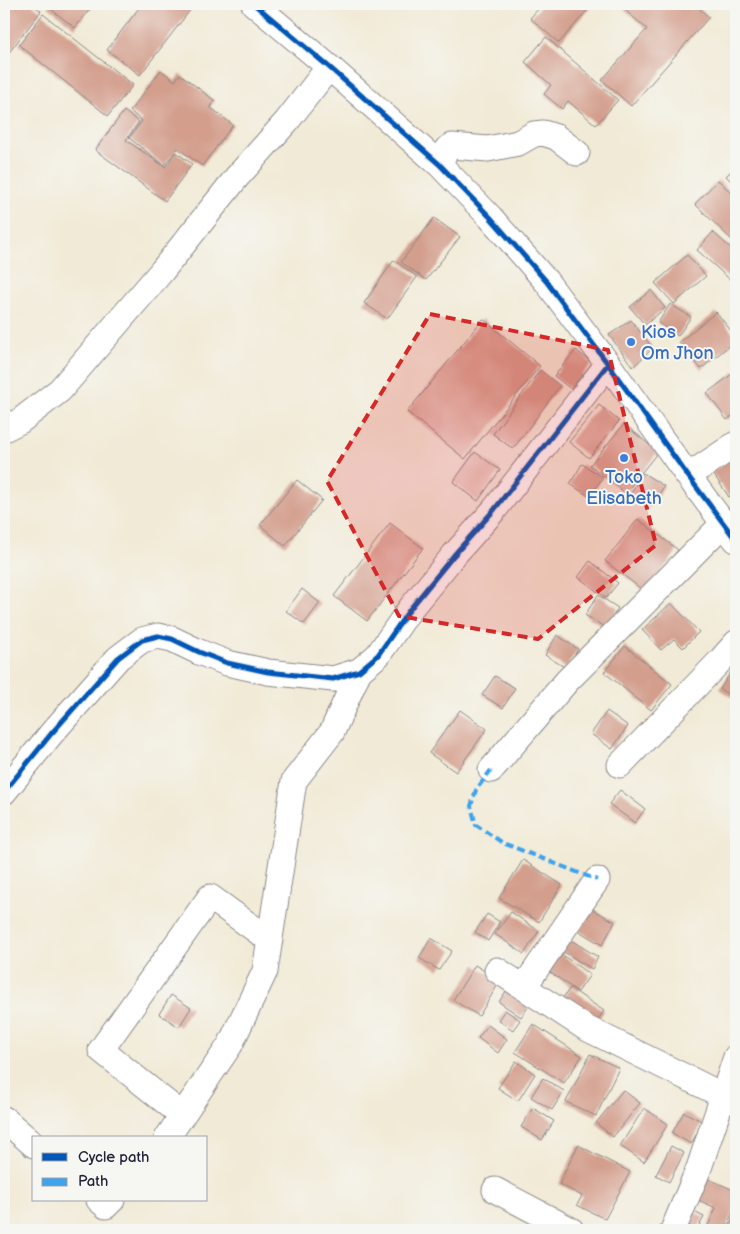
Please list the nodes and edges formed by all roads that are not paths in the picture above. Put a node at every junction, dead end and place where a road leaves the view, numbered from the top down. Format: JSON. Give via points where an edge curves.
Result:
{"nodes":[{"id":1,"x":254,"y":4,"type":"edge"},
{"id":2,"x":328,"y":67,"type":"junction"},
{"id":3,"x":577,"y":153,"type":"dead end"},
{"id":4,"x":439,"y":164,"type":"junction"},
{"id":5,"x":608,"y":364,"type":"junction"},
{"id":6,"x":4,"y":429,"type":"edge"},
{"id":7,"x":736,"y":444,"type":"edge"},
{"id":8,"x":688,"y":476,"type":"junction"},
{"id":9,"x":730,"y":532,"type":"edge"},
{"id":10,"x":736,"y":643,"type":"edge"},
{"id":11,"x":359,"y":671,"type":"junction"},
{"id":12,"x":620,"y":766,"type":"dead end"},
{"id":13,"x":491,"y":770,"type":"dead end"},
{"id":14,"x":4,"y":792,"type":"edge"},
{"id":15,"x":597,"y":880,"type":"dead end"},
{"id":16,"x":270,"y":940,"type":"junction"},
{"id":17,"x":497,"y":970,"type":"dead end"},
{"id":18,"x":524,"y":987,"type":"junction"},
{"id":19,"x":736,"y":1057,"type":"edge"},
{"id":20,"x":730,"y":1099,"type":"edge"},
{"id":21,"x":182,"y":1115,"type":"junction"},
{"id":22,"x":4,"y":1119,"type":"edge"},
{"id":23,"x":168,"y":1136,"type":"edge"},
{"id":24,"x":32,"y":1143,"type":"edge"},
{"id":25,"x":495,"y":1190,"type":"dead end"},
{"id":26,"x":571,"y":1230,"type":"edge"},
{"id":27,"x":673,"y":1230,"type":"edge"}],
"edges":[{"from":1,"to":2,"type":"street"},
{"from":2,"to":4,"type":"street"},
{"from":2,"to":6,"type":"street","via":[[287,121],[60,390],[20,421]]},
{"from":3,"to":4,"type":"street","via":[[556,137],[543,133],[518,143],[488,149],[452,146]]},
{"from":4,"to":5,"type":"street","via":[[546,281]]},
{"from":5,"to":8,"type":"street"},
{"from":5,"to":11,"type":"street","via":[[494,510],[410,609],[378,655]]},
{"from":7,"to":8,"type":"street"},
{"from":8,"to":9,"type":"street"},
{"from":9,"to":13,"type":"street","via":[[567,681]]},
{"from":10,"to":12,"type":"street"},
{"from":11,"to":14,"type":"street","via":[[333,679],[268,672],[227,663],[158,636],[142,640],[118,658]]},
{"from":11,"to":16,"type":"street","via":[[332,732],[294,781]]},
{"from":15,"to":18,"type":"street"},
{"from":16,"to":21,"type":"street","via":[[265,971],[230,1045]]},
{"from":16,"to":21,"type":"street","via":[[210,898],[101,1050]]},
{"from":17,"to":18,"type":"street"},
{"from":18,"to":20,"type":"street","via":[[586,1028]]},
{"from":19,"to":20,"type":"street"},
{"from":20,"to":27,"type":"street"},
{"from":21,"to":23,"type":"street"},
{"from":22,"to":24,"type":"street"},
{"from":25,"to":26,"type":"street"}]}
